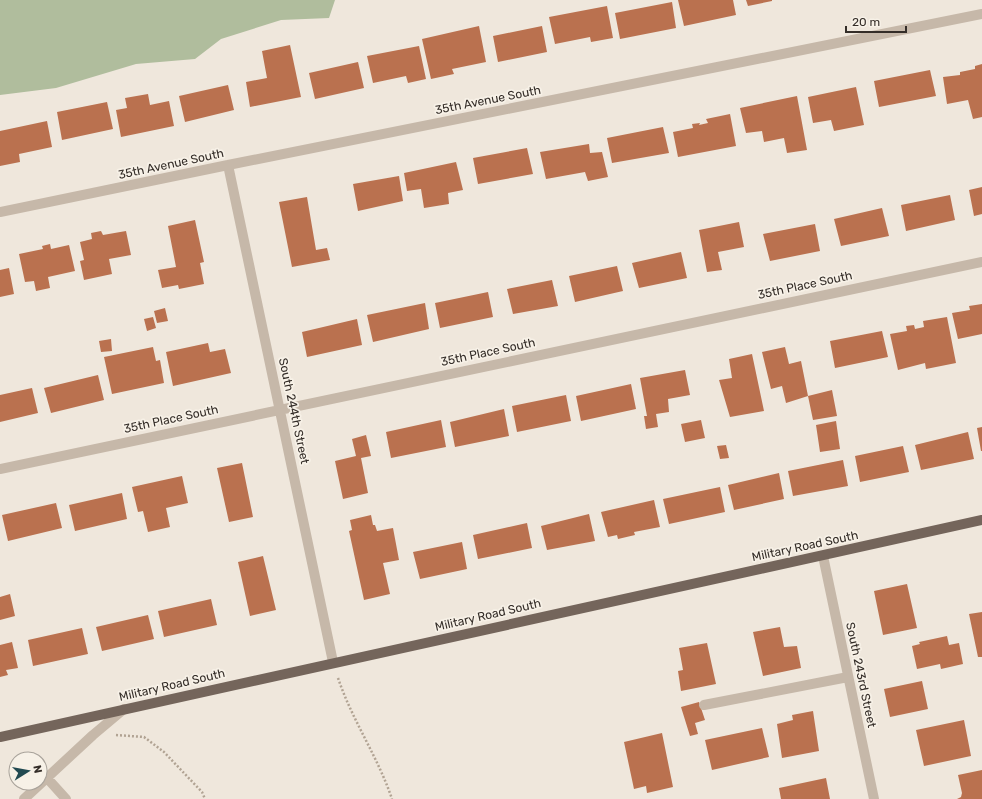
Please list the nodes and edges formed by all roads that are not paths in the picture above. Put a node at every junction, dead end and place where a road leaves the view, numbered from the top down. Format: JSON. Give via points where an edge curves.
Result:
{"nodes":[{"id":1,"x":982,"y":14,"type":"edge"},
{"id":2,"x":228,"y":165,"type":"junction"},
{"id":3,"x":0,"y":212,"type":"edge"},
{"id":4,"x":982,"y":262,"type":"edge"},
{"id":5,"x":280,"y":409,"type":"junction"},
{"id":6,"x":0,"y":469,"type":"edge"},
{"id":7,"x":982,"y":520,"type":"edge"},
{"id":8,"x":823,"y":556,"type":"junction"},
{"id":9,"x":333,"y":662,"type":"junction"},
{"id":10,"x":848,"y":677,"type":"junction"},
{"id":11,"x":704,"y":705,"type":"dead end"},
{"id":12,"x":124,"y":710,"type":"junction"},
{"id":13,"x":0,"y":737,"type":"edge"},
{"id":14,"x":48,"y":777,"type":"edge"},
{"id":15,"x":48,"y":779,"type":"edge"},
{"id":16,"x":33,"y":791,"type":"edge"},
{"id":17,"x":24,"y":799,"type":"edge"},
{"id":18,"x":66,"y":799,"type":"edge"},
{"id":19,"x":874,"y":799,"type":"edge"}],
"edges":[{"from":1,"to":2,"type":"street","name":"35th Avenue South"},
{"from":2,"to":3,"type":"street","name":"35th Avenue South"},
{"from":2,"to":5,"type":"street","name":"South 244th Street"},
{"from":4,"to":5,"type":"street","name":"35th Place South"},
{"from":5,"to":6,"type":"street","name":"35th Place South"},
{"from":5,"to":9,"type":"street","name":"South 244th Street"},
{"from":7,"to":8,"type":"main road","name":"Military Road South"},
{"from":8,"to":9,"type":"main road","name":"Military Road South"},
{"from":8,"to":10,"type":"street","name":"South 243rd Street"},
{"from":9,"to":12,"type":"main road","name":"Military Road South"},
{"from":10,"to":11,"type":"street"},
{"from":10,"to":19,"type":"street","name":"South 243rd Street"},
{"from":12,"to":13,"type":"main road","name":"Military Road South"},
{"from":12,"to":14,"type":"street","via":[[93,734]]},
{"from":15,"to":18,"type":"street"},
{"from":16,"to":17,"type":"street"}]}
